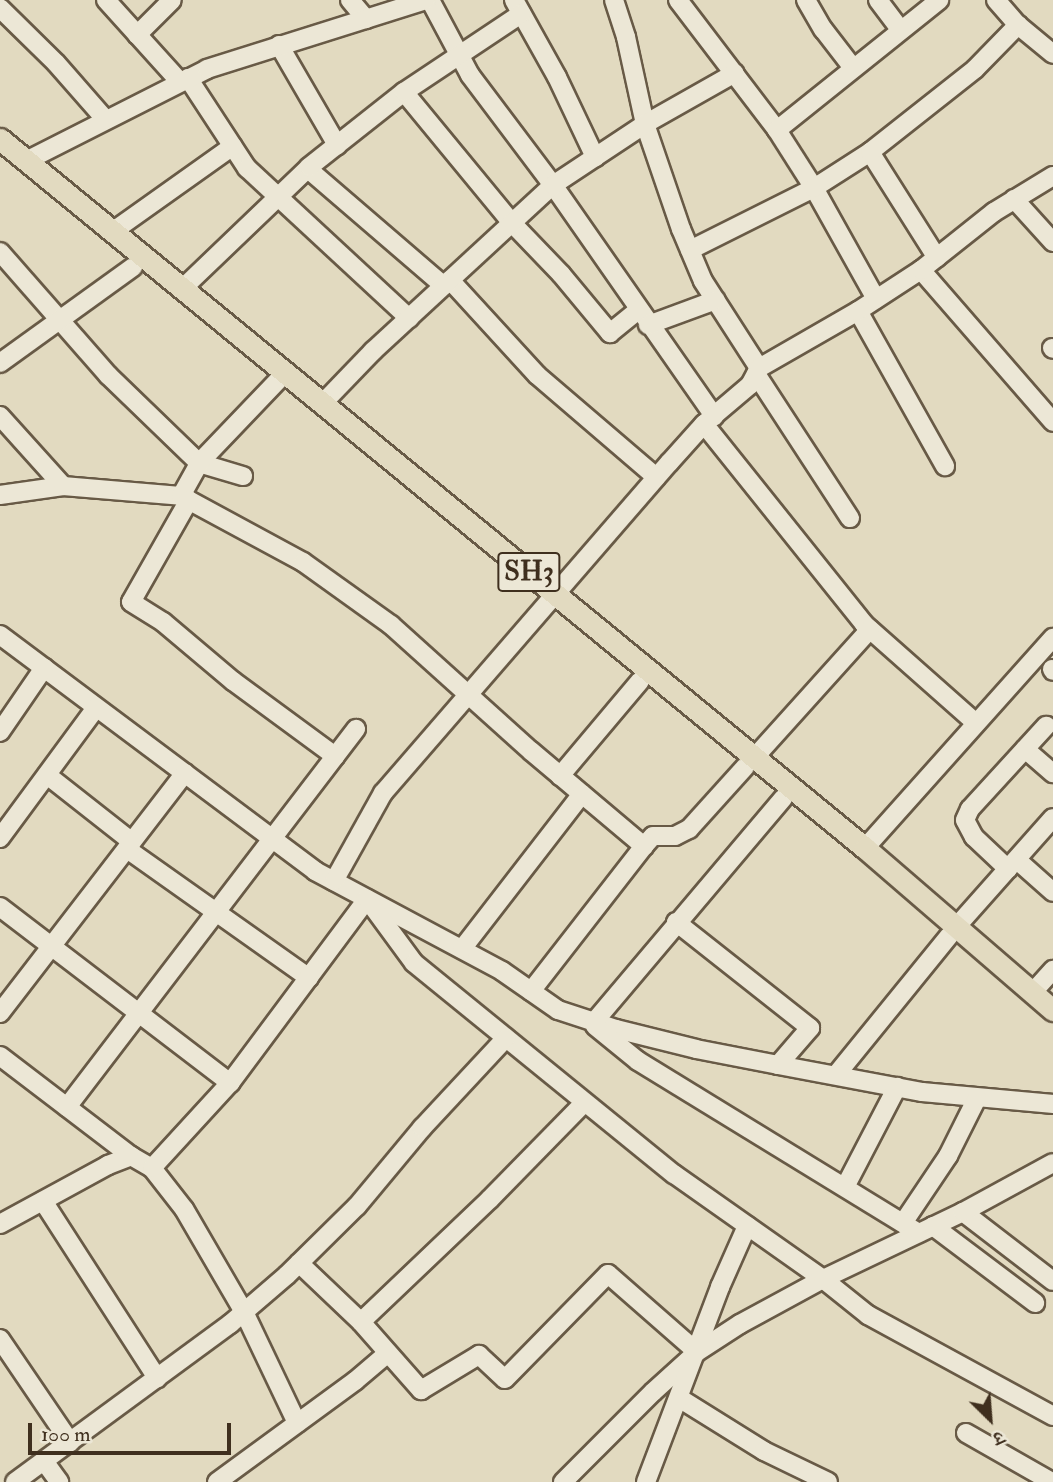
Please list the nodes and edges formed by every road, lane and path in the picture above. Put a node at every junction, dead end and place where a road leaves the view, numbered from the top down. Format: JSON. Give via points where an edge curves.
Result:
{"nodes":[{"id":1,"x":106,"y":0,"type":"edge"},
{"id":2,"x":172,"y":0,"type":"edge"},
{"id":3,"x":350,"y":0,"type":"edge"},
{"id":4,"x":428,"y":0,"type":"edge"},
{"id":5,"x":614,"y":0,"type":"edge"},
{"id":6,"x":678,"y":0,"type":"edge"},
{"id":7,"x":806,"y":0,"type":"edge"},
{"id":8,"x":878,"y":0,"type":"edge"},
{"id":9,"x":939,"y":0,"type":"edge"},
{"id":10,"x":996,"y":0,"type":"edge"},
{"id":11,"x":517,"y":7,"type":"edge"},
{"id":12,"x":0,"y":8,"type":"edge"},
{"id":13,"x":366,"y":19,"type":"junction"},
{"id":14,"x":1018,"y":25,"type":"junction"},
{"id":15,"x":900,"y":30,"type":"junction"},
{"id":16,"x":137,"y":35,"type":"junction"},
{"id":17,"x":279,"y":45,"type":"junction"},
{"id":18,"x":1053,"y":54,"type":"edge"},
{"id":19,"x":459,"y":55,"type":"junction"},
{"id":20,"x":853,"y":68,"type":"junction"},
{"id":21,"x":735,"y":73,"type":"junction"},
{"id":22,"x":184,"y":80,"type":"junction"},
{"id":23,"x":404,"y":92,"type":"junction"},
{"id":24,"x":105,"y":119,"type":"junction"},
{"id":25,"x":645,"y":124,"type":"junction"},
{"id":26,"x":777,"y":130,"type":"junction"},
{"id":27,"x":0,"y":139,"type":"edge"},
{"id":28,"x":337,"y":145,"type":"junction"},
{"id":29,"x":233,"y":146,"type":"junction"},
{"id":30,"x":870,"y":152,"type":"junction"},
{"id":31,"x":0,"y":155,"type":"edge"},
{"id":32,"x":595,"y":157,"type":"junction"},
{"id":33,"x":26,"y":161,"type":"junction"},
{"id":34,"x":308,"y":169,"type":"junction"},
{"id":35,"x":1053,"y":176,"type":"edge"},
{"id":36,"x":553,"y":185,"type":"junction"},
{"id":37,"x":814,"y":188,"type":"junction"},
{"id":38,"x":276,"y":197,"type":"junction"},
{"id":39,"x":1014,"y":199,"type":"junction"},
{"id":40,"x":512,"y":223,"type":"junction"},
{"id":41,"x":112,"y":232,"type":"junction"},
{"id":42,"x":1053,"y":242,"type":"edge"},
{"id":43,"x":690,"y":250,"type":"junction"},
{"id":44,"x":0,"y":251,"type":"edge"},
{"id":45,"x":937,"y":258,"type":"junction"},
{"id":46,"x":133,"y":267,"type":"junction"},
{"id":47,"x":920,"y":270,"type":"junction"},
{"id":48,"x":447,"y":283,"type":"junction"},
{"id":49,"x":182,"y":289,"type":"junction"},
{"id":50,"x":876,"y":299,"type":"junction"},
{"id":51,"x":716,"y":300,"type":"junction"},
{"id":52,"x":638,"y":310,"type":"junction"},
{"id":53,"x":858,"y":312,"type":"junction"},
{"id":54,"x":409,"y":318,"type":"junction"},
{"id":55,"x":60,"y":321,"type":"junction"},
{"id":56,"x":648,"y":325,"type":"junction"},
{"id":57,"x":0,"y":363,"type":"edge"},
{"id":58,"x":757,"y":371,"type":"junction"},
{"id":59,"x":280,"y":378,"type":"junction"},
{"id":60,"x":322,"y":404,"type":"junction"},
{"id":61,"x":0,"y":416,"type":"edge"},
{"id":62,"x":709,"y":420,"type":"junction"},
{"id":63,"x":1053,"y":422,"type":"edge"},
{"id":64,"x":199,"y":463,"type":"junction"},
{"id":65,"x":946,"y":466,"type":"dead end"},
{"id":66,"x":243,"y":476,"type":"dead end"},
{"id":67,"x":656,"y":477,"type":"junction"},
{"id":68,"x":63,"y":486,"type":"junction"},
{"id":69,"x":0,"y":495,"type":"edge"},
{"id":70,"x":185,"y":498,"type":"junction"},
{"id":71,"x":850,"y":518,"type":"dead end"},
{"id":72,"x":550,"y":598,"type":"junction"},
{"id":73,"x":870,"y":629,"type":"junction"},
{"id":74,"x":0,"y":635,"type":"edge"},
{"id":75,"x":1053,"y":638,"type":"edge"},
{"id":76,"x":44,"y":668,"type":"junction"},
{"id":77,"x":640,"y":681,"type":"junction"},
{"id":78,"x":466,"y":694,"type":"junction"},
{"id":79,"x":96,"y":708,"type":"junction"},
{"id":80,"x":976,"y":723,"type":"junction"},
{"id":81,"x":1046,"y":726,"type":"dead end"},
{"id":82,"x":356,"y":729,"type":"dead end"},
{"id":83,"x":0,"y":732,"type":"edge"},
{"id":84,"x":1025,"y":749,"type":"junction"},
{"id":85,"x":335,"y":756,"type":"junction"},
{"id":86,"x":750,"y":762,"type":"junction"},
{"id":87,"x":1053,"y":772,"type":"edge"},
{"id":88,"x":185,"y":773,"type":"junction"},
{"id":89,"x":47,"y":775,"type":"junction"},
{"id":90,"x":560,"y":776,"type":"junction"},
{"id":91,"x":582,"y":794,"type":"junction"},
{"id":92,"x":783,"y":798,"type":"junction"},
{"id":93,"x":1053,"y":818,"type":"edge"},
{"id":94,"x":0,"y":838,"type":"edge"},
{"id":95,"x":272,"y":838,"type":"junction"},
{"id":96,"x":129,"y":845,"type":"junction"},
{"id":97,"x":644,"y":846,"type":"junction"},
{"id":98,"x":865,"y":848,"type":"junction"},
{"id":99,"x":1012,"y":864,"type":"junction"},
{"id":100,"x":334,"y":881,"type":"junction"},
{"id":101,"x":1053,"y":892,"type":"edge"},
{"id":102,"x":368,"y":899,"type":"junction"},
{"id":103,"x":0,"y":907,"type":"edge"},
{"id":104,"x":215,"y":913,"type":"junction"},
{"id":105,"x":676,"y":922,"type":"junction"},
{"id":106,"x":953,"y":931,"type":"junction"},
{"id":107,"x":50,"y":947,"type":"junction"},
{"id":108,"x":462,"y":948,"type":"junction"},
{"id":109,"x":1053,"y":970,"type":"edge"},
{"id":110,"x":309,"y":978,"type":"junction"},
{"id":111,"x":531,"y":991,"type":"junction"},
{"id":112,"x":1033,"y":992,"type":"junction"},
{"id":113,"x":1053,"y":1010,"type":"edge"},
{"id":114,"x":0,"y":1013,"type":"edge"},
{"id":115,"x":139,"y":1013,"type":"junction"},
{"id":116,"x":590,"y":1021,"type":"junction"},
{"id":117,"x":1053,"y":1025,"type":"edge"},
{"id":118,"x":506,"y":1038,"type":"junction"},
{"id":119,"x":0,"y":1056,"type":"edge"},
{"id":120,"x":778,"y":1065,"type":"junction"},
{"id":121,"x":836,"y":1075,"type":"junction"},
{"id":122,"x":230,"y":1083,"type":"junction"},
{"id":123,"x":897,"y":1087,"type":"junction"},
{"id":124,"x":977,"y":1098,"type":"junction"},
{"id":125,"x":584,"y":1103,"type":"junction"},
{"id":126,"x":1053,"y":1104,"type":"edge"},
{"id":127,"x":67,"y":1107,"type":"junction"},
{"id":128,"x":131,"y":1156,"type":"junction"},
{"id":129,"x":1053,"y":1163,"type":"edge"},
{"id":130,"x":152,"y":1168,"type":"junction"},
{"id":131,"x":845,"y":1187,"type":"junction"},
{"id":132,"x":43,"y":1201,"type":"junction"},
{"id":133,"x":963,"y":1212,"type":"junction"},
{"id":134,"x":4,"y":1217,"type":"edge"},
{"id":135,"x":903,"y":1223,"type":"junction"},
{"id":136,"x":747,"y":1226,"type":"junction"},
{"id":137,"x":926,"y":1229,"type":"junction"},
{"id":138,"x":299,"y":1263,"type":"junction"},
{"id":139,"x":823,"y":1279,"type":"junction"},
{"id":140,"x":1052,"y":1279,"type":"edge"},
{"id":141,"x":1035,"y":1303,"type":"dead end"},
{"id":142,"x":244,"y":1312,"type":"junction"},
{"id":143,"x":361,"y":1322,"type":"junction"},
{"id":144,"x":0,"y":1339,"type":"edge"},
{"id":145,"x":697,"y":1352,"type":"junction"},
{"id":146,"x":388,"y":1353,"type":"junction"},
{"id":147,"x":157,"y":1378,"type":"junction"},
{"id":148,"x":679,"y":1398,"type":"junction"},
{"id":149,"x":1053,"y":1416,"type":"edge"},
{"id":150,"x":297,"y":1423,"type":"junction"},
{"id":151,"x":966,"y":1433,"type":"dead end"},
{"id":152,"x":70,"y":1442,"type":"junction"},
{"id":153,"x":44,"y":1461,"type":"junction"},
{"id":154,"x":15,"y":1482,"type":"edge"},
{"id":155,"x":59,"y":1482,"type":"edge"},
{"id":156,"x":217,"y":1482,"type":"edge"},
{"id":157,"x":563,"y":1482,"type":"edge"},
{"id":158,"x":647,"y":1482,"type":"edge"},
{"id":159,"x":828,"y":1482,"type":"edge"},
{"id":160,"x":1052,"y":1482,"type":"edge"}],
"edges":[{"from":1,"to":16,"type":"street"},
{"from":2,"to":16,"type":"street"},
{"from":3,"to":13,"type":"street"},
{"from":4,"to":13,"type":"street"},
{"from":4,"to":19,"type":"street"},
{"from":5,"to":25,"type":"street"},
{"from":6,"to":21,"type":"street"},
{"from":7,"to":20,"type":"street"},
{"from":8,"to":15,"type":"street"},
{"from":9,"to":15,"type":"street"},
{"from":10,"to":14,"type":"street"},
{"from":11,"to":19,"type":"street"},
{"from":11,"to":32,"type":"street"},
{"from":12,"to":24,"type":"street"},
{"from":13,"to":17,"type":"street"},
{"from":14,"to":18,"type":"street"},
{"from":14,"to":30,"type":"street","via":[[975,69]]},
{"from":15,"to":20,"type":"street"},
{"from":16,"to":22,"type":"street"},
{"from":17,"to":22,"type":"street"},
{"from":17,"to":28,"type":"street"},
{"from":19,"to":23,"type":"street"},
{"from":19,"to":36,"type":"street"},
{"from":20,"to":26,"type":"street"},
{"from":21,"to":25,"type":"street"},
{"from":21,"to":26,"type":"street"},
{"from":22,"to":24,"type":"street"},
{"from":22,"to":29,"type":"street"},
{"from":23,"to":28,"type":"street"},
{"from":23,"to":40,"type":"street"},
{"from":24,"to":33,"type":"street"},
{"from":25,"to":32,"type":"street"},
{"from":25,"to":43,"type":"street"},
{"from":26,"to":37,"type":"street"},
{"from":27,"to":33,"type":"main road","number":"SH3"},
{"from":28,"to":34,"type":"street"},
{"from":29,"to":38,"type":"street"},
{"from":29,"to":41,"type":"street"},
{"from":30,"to":37,"type":"street"},
{"from":30,"to":45,"type":"street"},
{"from":31,"to":46,"type":"main road","number":"SH3"},
{"from":32,"to":36,"type":"street"},
{"from":33,"to":41,"type":"main road","number":"SH3"},
{"from":34,"to":38,"type":"street"},
{"from":34,"to":48,"type":"street"},
{"from":35,"to":39,"type":"street"},
{"from":36,"to":40,"type":"street"},
{"from":36,"to":52,"type":"street"},
{"from":37,"to":43,"type":"street"},
{"from":37,"to":50,"type":"street"},
{"from":38,"to":49,"type":"street"},
{"from":38,"to":54,"type":"street"},
{"from":39,"to":42,"type":"street"},
{"from":39,"to":45,"type":"street"},
{"from":40,"to":48,"type":"street"},
{"from":40,"to":52,"type":"street","via":[[610,333]]},
{"from":41,"to":49,"type":"main road","number":"SH3"},
{"from":43,"to":51,"type":"street"},
{"from":44,"to":55,"type":"street"},
{"from":45,"to":47,"type":"street"},
{"from":46,"to":55,"type":"street"},
{"from":46,"to":59,"type":"main road","number":"SH3"},
{"from":47,"to":50,"type":"street"},
{"from":47,"to":63,"type":"street"},
{"from":48,"to":54,"type":"street"},
{"from":48,"to":67,"type":"street","via":[[537,375]]},
{"from":49,"to":59,"type":"main road","number":"SH3"},
{"from":50,"to":53,"type":"street"},
{"from":51,"to":56,"type":"street"},
{"from":51,"to":58,"type":"street"},
{"from":52,"to":56,"type":"street"},
{"from":53,"to":58,"type":"street"},
{"from":53,"to":65,"type":"street"},
{"from":54,"to":60,"type":"street"},
{"from":55,"to":57,"type":"street"},
{"from":55,"to":64,"type":"street"},
{"from":56,"to":62,"type":"street"},
{"from":58,"to":62,"type":"street","via":[[750,385]]},
{"from":58,"to":71,"type":"street"},
{"from":59,"to":60,"type":"main road","number":"SH3"},
{"from":59,"to":64,"type":"street"},
{"from":59,"to":72,"type":"main road","number":"SH3"},
{"from":60,"to":72,"type":"main road","number":"SH3"},
{"from":61,"to":68,"type":"street"},
{"from":62,"to":67,"type":"street"},
{"from":62,"to":73,"type":"street"},
{"from":64,"to":66,"type":"street"},
{"from":64,"to":70,"type":"street"},
{"from":67,"to":72,"type":"street"},
{"from":68,"to":69,"type":"street"},
{"from":68,"to":70,"type":"street"},
{"from":70,"to":78,"type":"street","via":[[303,562],[391,625]]},
{"from":70,"to":85,"type":"street","via":[[131,602]]},
{"from":72,"to":77,"type":"main road","number":"SH3"},
{"from":72,"to":78,"type":"street"},
{"from":72,"to":86,"type":"main road","number":"SH3"},
{"from":73,"to":80,"type":"street"},
{"from":73,"to":86,"type":"street"},
{"from":74,"to":76,"type":"street"},
{"from":75,"to":80,"type":"street"},
{"from":76,"to":79,"type":"street"},
{"from":76,"to":83,"type":"street"},
{"from":77,"to":86,"type":"main road","number":"SH3"},
{"from":77,"to":90,"type":"street"},
{"from":78,"to":90,"type":"street"},
{"from":78,"to":100,"type":"street","via":[[383,793]]},
{"from":79,"to":88,"type":"street"},
{"from":79,"to":89,"type":"street"},
{"from":80,"to":98,"type":"street"},
{"from":81,"to":84,"type":"street"},
{"from":82,"to":85,"type":"street"},
{"from":84,"to":87,"type":"street"},
{"from":84,"to":99,"type":"street","via":[[965,820],[974,838]]},
{"from":85,"to":95,"type":"street"},
{"from":86,"to":92,"type":"main road","number":"SH3"},
{"from":86,"to":97,"type":"street","via":[[689,830],[675,836],[653,836]]},
{"from":86,"to":98,"type":"main road","number":"SH3"},
{"from":88,"to":95,"type":"street"},
{"from":88,"to":96,"type":"street"},
{"from":89,"to":94,"type":"street"},
{"from":89,"to":96,"type":"street"},
{"from":90,"to":91,"type":"street"},
{"from":91,"to":97,"type":"street"},
{"from":91,"to":108,"type":"street"},
{"from":92,"to":105,"type":"street"},
{"from":92,"to":106,"type":"main road","number":"SH3"},
{"from":93,"to":99,"type":"street"},
{"from":95,"to":100,"type":"street"},
{"from":95,"to":104,"type":"street"},
{"from":96,"to":104,"type":"street"},
{"from":96,"to":107,"type":"street"},
{"from":97,"to":111,"type":"street"},
{"from":98,"to":106,"type":"main road","number":"SH3"},
{"from":99,"to":101,"type":"street"},
{"from":99,"to":106,"type":"street"},
{"from":100,"to":102,"type":"street"},
{"from":102,"to":108,"type":"street"},
{"from":102,"to":110,"type":"street"},
{"from":102,"to":118,"type":"street","via":[[414,963]]},
{"from":103,"to":107,"type":"street"},
{"from":104,"to":110,"type":"street"},
{"from":104,"to":115,"type":"street"},
{"from":105,"to":116,"type":"street"},
{"from":105,"to":120,"type":"street","via":[[810,1028]]},
{"from":106,"to":112,"type":"main road","number":"SH3"},
{"from":106,"to":117,"type":"main road","number":"SH3"},
{"from":106,"to":121,"type":"street"},
{"from":107,"to":114,"type":"street"},
{"from":107,"to":115,"type":"street"},
{"from":108,"to":111,"type":"street"},
{"from":109,"to":112,"type":"street"},
{"from":110,"to":122,"type":"street"},
{"from":111,"to":116,"type":"street","via":[[558,1010]]},
{"from":112,"to":113,"type":"main road","number":"SH3"},
{"from":115,"to":122,"type":"street"},
{"from":115,"to":127,"type":"street"},
{"from":116,"to":120,"type":"street"},
{"from":116,"to":131,"type":"street","via":[[638,1061]]},
{"from":118,"to":125,"type":"street"},
{"from":118,"to":138,"type":"street","via":[[357,1206]]},
{"from":119,"to":127,"type":"street"},
{"from":120,"to":121,"type":"street"},
{"from":121,"to":123,"type":"street"},
{"from":122,"to":130,"type":"street"},
{"from":123,"to":124,"type":"street"},
{"from":123,"to":131,"type":"street"},
{"from":124,"to":126,"type":"street"},
{"from":124,"to":135,"type":"street","via":[[948,1156]]},
{"from":125,"to":136,"type":"street"},
{"from":125,"to":143,"type":"street"},
{"from":127,"to":128,"type":"street"},
{"from":128,"to":130,"type":"street"},
{"from":128,"to":132,"type":"street"},
{"from":129,"to":133,"type":"street"},
{"from":130,"to":142,"type":"street","via":[[184,1209]]},
{"from":131,"to":135,"type":"street"},
{"from":132,"to":134,"type":"street"},
{"from":132,"to":147,"type":"street"},
{"from":133,"to":137,"type":"street"},
{"from":133,"to":140,"type":"street"},
{"from":135,"to":137,"type":"street"},
{"from":136,"to":139,"type":"street"},
{"from":136,"to":145,"type":"street"},
{"from":137,"to":139,"type":"street"},
{"from":137,"to":141,"type":"street"},
{"from":138,"to":142,"type":"street"},
{"from":138,"to":143,"type":"street"},
{"from":139,"to":145,"type":"street"},
{"from":139,"to":149,"type":"street","via":[[868,1315]]},
{"from":142,"to":147,"type":"street"},
{"from":142,"to":150,"type":"street"},
{"from":143,"to":146,"type":"street"},
{"from":144,"to":152,"type":"street"},
{"from":145,"to":146,"type":"street","via":[[608,1274],[505,1379],[479,1355],[421,1390]]},
{"from":145,"to":148,"type":"street"},
{"from":145,"to":157,"type":"street"},
{"from":146,"to":150,"type":"street"},
{"from":147,"to":152,"type":"street"},
{"from":148,"to":158,"type":"street"},
{"from":148,"to":159,"type":"street","via":[[764,1451]]},
{"from":150,"to":156,"type":"street"},
{"from":151,"to":160,"type":"street"},
{"from":152,"to":153,"type":"street"},
{"from":153,"to":154,"type":"street"},
{"from":153,"to":155,"type":"street"}]}
